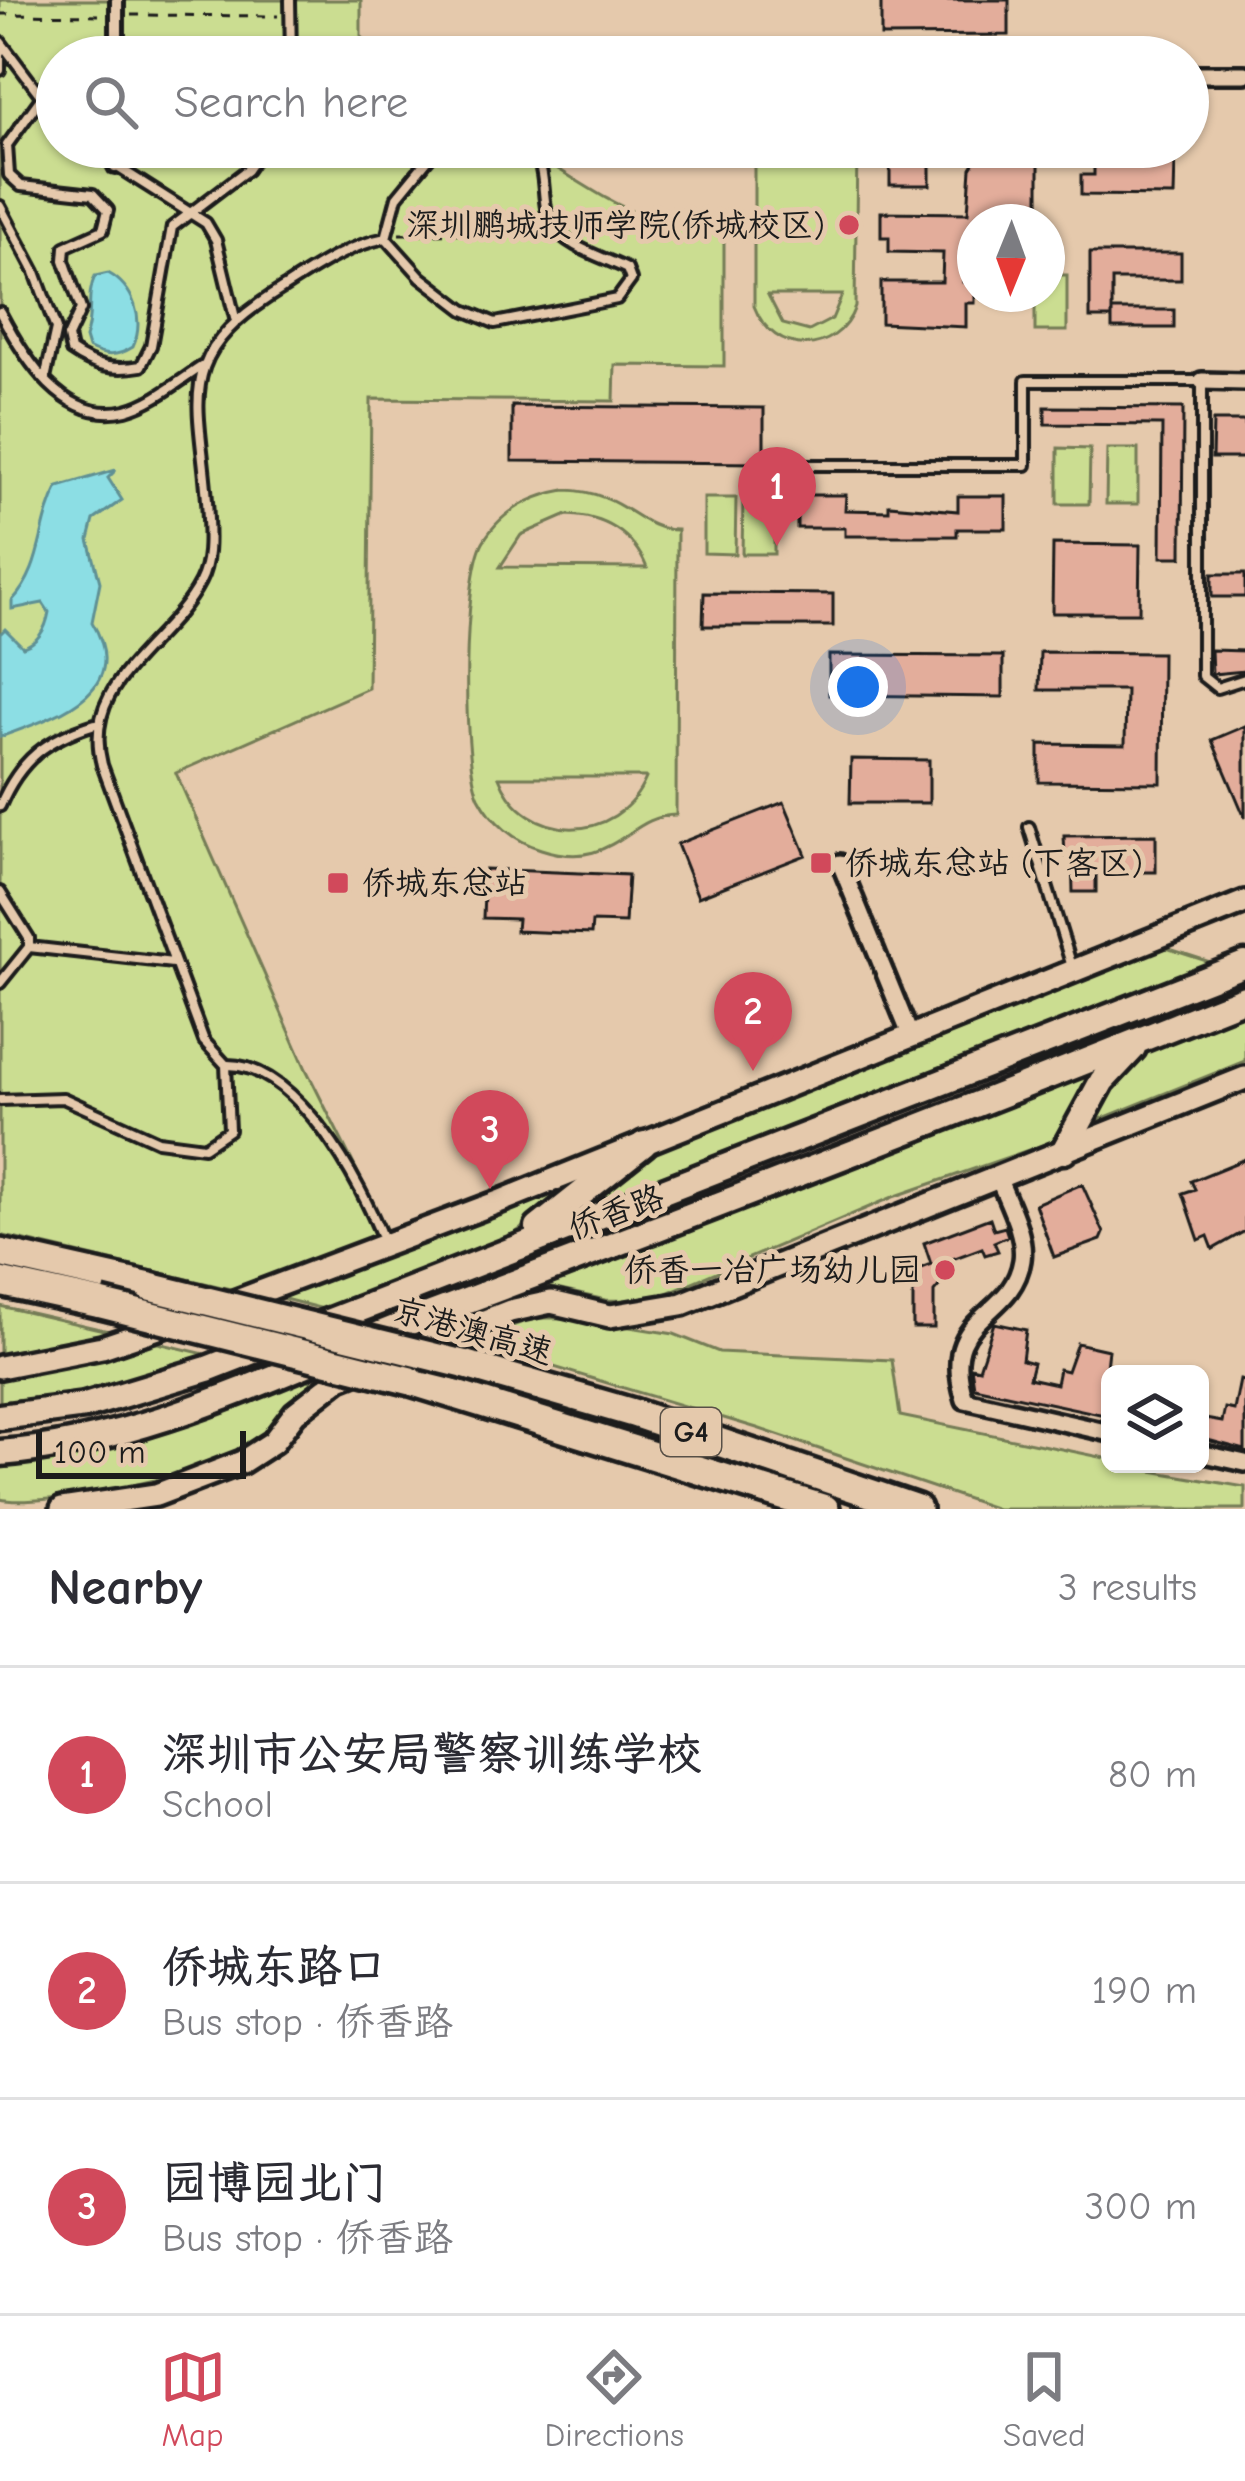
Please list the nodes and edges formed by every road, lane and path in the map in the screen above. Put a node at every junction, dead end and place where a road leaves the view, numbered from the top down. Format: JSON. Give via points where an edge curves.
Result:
{"nodes":[{"id":1,"x":117,"y":0,"type":"edge"},
{"id":2,"x":290,"y":0,"type":"edge"},
{"id":3,"x":0,"y":14,"type":"edge"},
{"id":4,"x":117,"y":15,"type":"junction"},
{"id":5,"x":291,"y":16,"type":"junction"},
{"id":6,"x":116,"y":36,"type":"edge"},
{"id":7,"x":291,"y":36,"type":"edge"},
{"id":8,"x":0,"y":41,"type":"edge"},
{"id":9,"x":0,"y":50,"type":"edge"},
{"id":10,"x":0,"y":70,"type":"edge"},
{"id":11,"x":1209,"y":74,"type":"edge"},
{"id":12,"x":1245,"y":74,"type":"edge"},
{"id":13,"x":36,"y":91,"type":"edge"},
{"id":14,"x":36,"y":105,"type":"edge"},
{"id":15,"x":118,"y":168,"type":"edge"},
{"id":16,"x":248,"y":168,"type":"edge"},
{"id":17,"x":421,"y":168,"type":"edge"},
{"id":18,"x":540,"y":168,"type":"edge"},
{"id":19,"x":0,"y":206,"type":"edge"},
{"id":20,"x":194,"y":212,"type":"junction"},
{"id":21,"x":559,"y":234,"type":"junction"},
{"id":22,"x":386,"y":238,"type":"junction"},
{"id":23,"x":0,"y":312,"type":"edge"},
{"id":24,"x":235,"y":317,"type":"junction"},
{"id":25,"x":202,"y":366,"type":"junction"},
{"id":26,"x":45,"y":379,"type":"junction"},
{"id":27,"x":1202,"y":381,"type":"junction"},
{"id":28,"x":1245,"y":382,"type":"edge"},
{"id":29,"x":796,"y":465,"type":"dead end"},
{"id":30,"x":1245,"y":679,"type":"edge"},
{"id":31,"x":95,"y":724,"type":"junction"},
{"id":32,"x":0,"y":806,"type":"edge"},
{"id":33,"x":1029,"y":827,"type":"dead end"},
{"id":34,"x":840,"y":862,"type":"dead end"},
{"id":35,"x":0,"y":892,"type":"edge"},
{"id":36,"x":1245,"y":902,"type":"edge"},
{"id":37,"x":29,"y":946,"type":"junction"},
{"id":38,"x":173,"y":963,"type":"junction"},
{"id":39,"x":1245,"y":964,"type":"edge"},
{"id":40,"x":1073,"y":972,"type":"junction"},
{"id":41,"x":0,"y":983,"type":"edge"},
{"id":42,"x":1245,"y":998,"type":"edge"},
{"id":43,"x":911,"y":1036,"type":"junction"},
{"id":44,"x":1144,"y":1039,"type":"junction"},
{"id":45,"x":226,"y":1064,"type":"junction"},
{"id":46,"x":1245,"y":1078,"type":"edge"},
{"id":47,"x":0,"y":1100,"type":"edge"},
{"id":48,"x":644,"y":1144,"type":"junction"},
{"id":49,"x":1064,"y":1151,"type":"junction"},
{"id":50,"x":998,"y":1177,"type":"junction"},
{"id":51,"x":517,"y":1244,"type":"junction"},
{"id":52,"x":386,"y":1247,"type":"junction"},
{"id":53,"x":0,"y":1253,"type":"edge"},
{"id":54,"x":0,"y":1282,"type":"edge"},
{"id":55,"x":0,"y":1367,"type":"edge"},
{"id":56,"x":0,"y":1417,"type":"edge"},
{"id":57,"x":1101,"y":1431,"type":"edge"},
{"id":58,"x":0,"y":1453,"type":"edge"},
{"id":59,"x":1209,"y":1455,"type":"edge"},
{"id":60,"x":1245,"y":1463,"type":"edge"},
{"id":61,"x":62,"y":1509,"type":"edge"},
{"id":62,"x":826,"y":1509,"type":"edge"},
{"id":63,"x":917,"y":1509,"type":"edge"}],
"edges":[{"from":1,"to":4,"type":"street"},
{"from":2,"to":5,"type":"lane"},
{"from":3,"to":4,"type":"path"},
{"from":4,"to":5,"type":"path"},
{"from":4,"to":6,"type":"street"},
{"from":5,"to":7,"type":"lane"},
{"from":8,"to":13,"type":"lane"},
{"from":9,"to":10,"type":"lane"},
{"from":11,"to":12,"type":"street"},
{"from":14,"to":20,"type":"lane","via":[[7,145],[9,175],[21,186],[94,194],[108,210],[104,230],[65,247],[81,309],[68,337],[71,351],[87,362],[141,366],[172,227]]},
{"from":15,"to":20,"type":"lane"},
{"from":16,"to":20,"type":"lane"},
{"from":17,"to":22,"type":"lane","via":[[397,197]]},
{"from":18,"to":21,"type":"lane"},
{"from":19,"to":26,"type":"lane","via":[[56,329]]},
{"from":20,"to":24,"type":"lane","via":[[216,240]]},
{"from":21,"to":22,"type":"path","via":[[412,229]]},
{"from":21,"to":22,"type":"lane","via":[[627,269],[627,292],[495,322],[435,288]]},
{"from":22,"to":24,"type":"lane","via":[[354,247]]},
{"from":23,"to":26,"type":"lane"},
{"from":24,"to":25,"type":"lane"},
{"from":25,"to":26,"type":"lane","via":[[124,411],[83,408]]},
{"from":25,"to":31,"type":"lane","via":[[206,567]]},
{"from":27,"to":28,"type":"street"},
{"from":27,"to":29,"type":"lane","via":[[1026,381],[1025,466]]},
{"from":27,"to":30,"type":"lane","via":[[1202,676],[1217,688]]},
{"from":31,"to":32,"type":"lane","via":[[30,755]]},
{"from":31,"to":38,"type":"lane","via":[[102,765]]},
{"from":33,"to":40,"type":"lane"},
{"from":34,"to":43,"type":"street"},
{"from":35,"to":37,"type":"lane"},
{"from":36,"to":40,"type":"main road"},
{"from":37,"to":38,"type":"lane"},
{"from":37,"to":41,"type":"lane"},
{"from":38,"to":45,"type":"lane","via":[[203,1041]]},
{"from":39,"to":51,"type":"main road","name":"侨香路"},
{"from":40,"to":43,"type":"main road"},
{"from":42,"to":44,"type":"main road","name":"侨香路"},
{"from":43,"to":48,"type":"main road"},
{"from":44,"to":49,"type":"main road","via":[[1102,1081]]},
{"from":44,"to":58,"type":"main road","name":"侨香路","via":[[134,1432]]},
{"from":45,"to":47,"type":"lane","via":[[229,1130],[205,1147],[158,1141],[63,1098]]},
{"from":45,"to":52,"type":"lane","via":[[256,1067],[283,1084],[356,1180]]},
{"from":46,"to":49,"type":"main road"},
{"from":48,"to":51,"type":"main road"},
{"from":48,"to":52,"type":"main road"},
{"from":49,"to":50,"type":"main road"},
{"from":50,"to":57,"type":"street","via":[[1022,1259],[1011,1289],[970,1323],[956,1372],[965,1400]]},
{"from":50,"to":61,"type":"main road","via":[[682,1304],[610,1316],[551,1302],[510,1311],[340,1378],[242,1462],[156,1495]]},
{"from":51,"to":56,"type":"main road","name":"侨香路","via":[[207,1369],[86,1406]]},
{"from":52,"to":55,"type":"main road","via":[[102,1347]]},
{"from":53,"to":63,"type":"highway","name":"京港澳高速","number":"G4","bridge":true,"via":[[463,1364]]},
{"from":54,"to":62,"type":"highway","name":"京港澳高速","number":"G4","bridge":true,"via":[[412,1381]]},
{"from":59,"to":60,"type":"street"}]}
